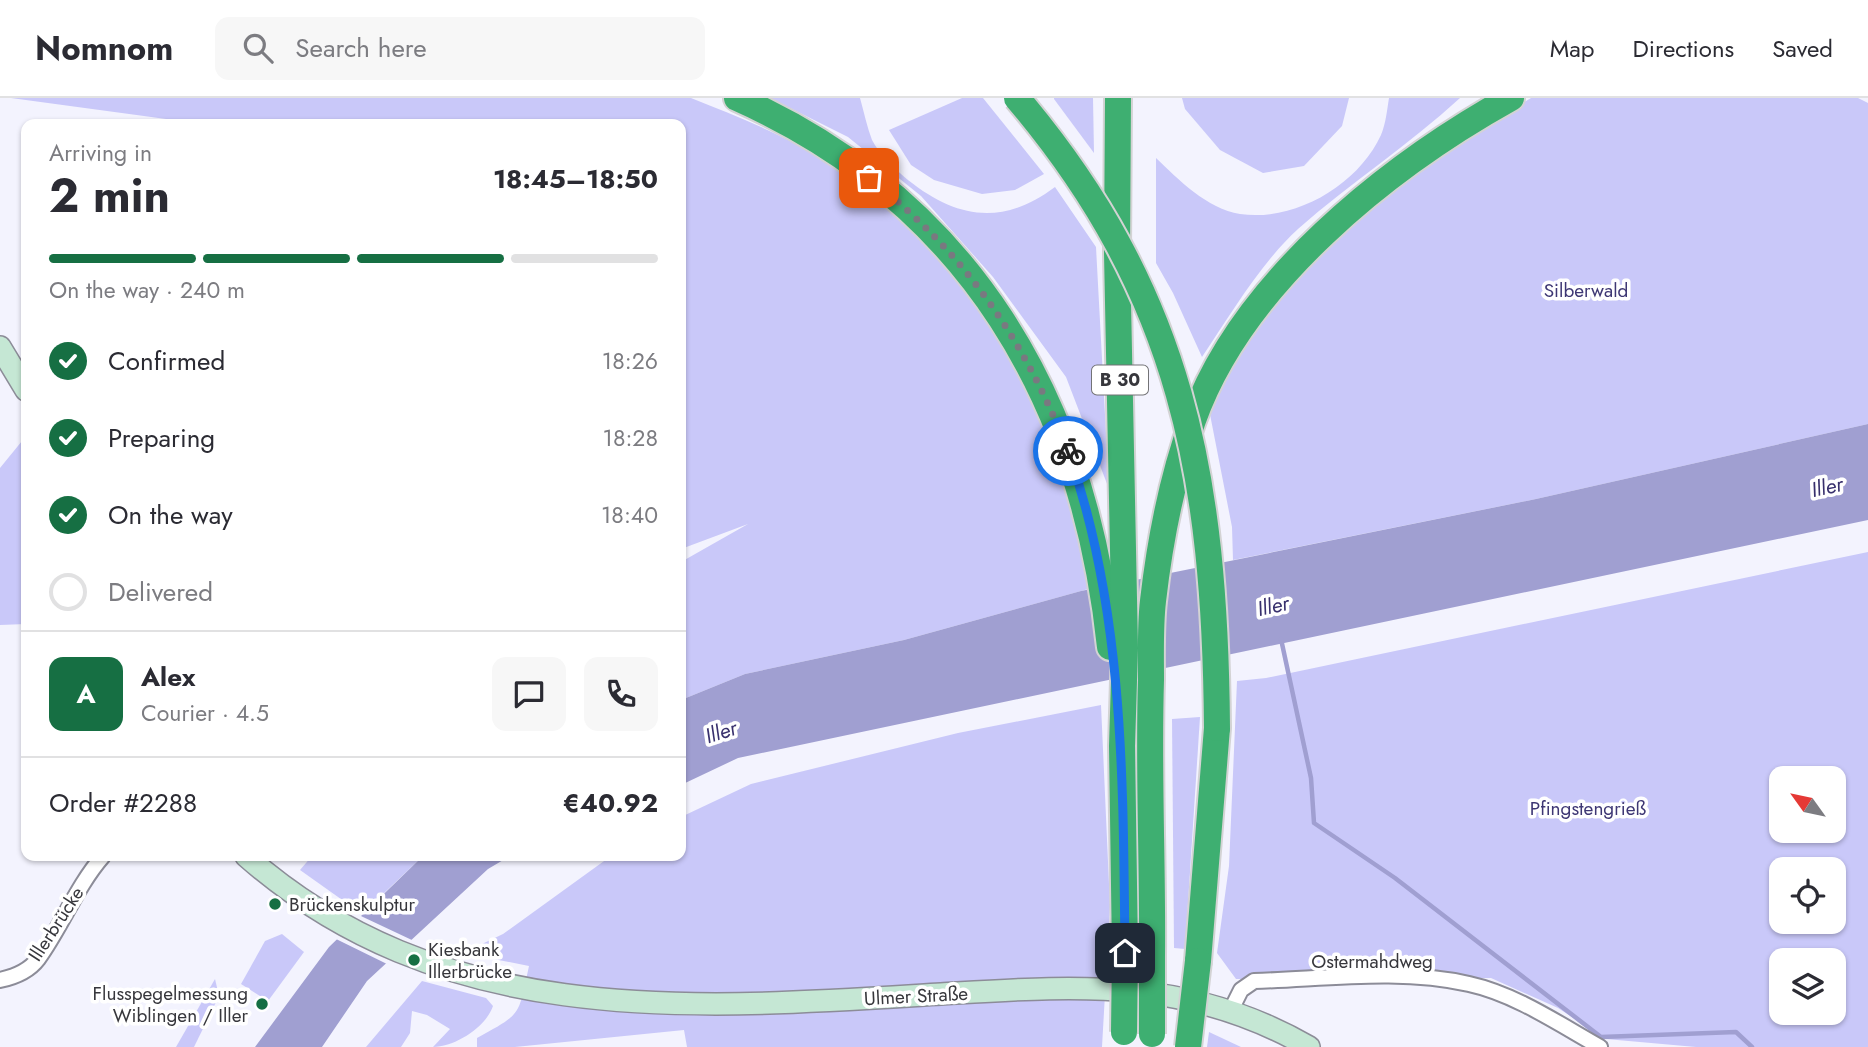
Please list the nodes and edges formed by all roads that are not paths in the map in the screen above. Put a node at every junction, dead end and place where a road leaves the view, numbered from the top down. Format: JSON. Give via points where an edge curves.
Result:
{"nodes":[{"id":1,"x":737,"y":98,"type":"edge"},
{"id":2,"x":1017,"y":98,"type":"edge"},
{"id":3,"x":1118,"y":98,"type":"edge"},
{"id":4,"x":1511,"y":98,"type":"edge"},
{"id":5,"x":0,"y":347,"type":"edge"},
{"id":6,"x":21,"y":381,"type":"edge"},
{"id":7,"x":1122,"y":746,"type":"junction"},
{"id":8,"x":99,"y":861,"type":"edge"},
{"id":9,"x":253,"y":861,"type":"edge"},
{"id":10,"x":0,"y":980,"type":"edge"},
{"id":11,"x":1230,"y":1012,"type":"junction"},
{"id":12,"x":1124,"y":1039,"type":"edge"},
{"id":13,"x":1151,"y":1040,"type":"edge"},
{"id":14,"x":1188,"y":1047,"type":"edge"},
{"id":15,"x":1309,"y":1047,"type":"edge"},
{"id":16,"x":1600,"y":1047,"type":"edge"}],
"edges":[{"from":1,"to":7,"type":"highway","via":[[794,127],[899,201],[955,257],[1013,333],[1042,387],[1088,515],[1105,603]]},
{"from":2,"to":14,"type":"highway","bridge":true,"via":[[1092,196],[1129,262],[1167,353],[1196,466],[1212,574],[1217,729]]},
{"from":3,"to":7,"type":"highway","number":"B 30","via":[[1125,648]]},
{"from":4,"to":13,"type":"highway","bridge":true,"via":[[1430,148],[1326,232],[1242,330],[1193,419],[1170,497],[1153,602]]},
{"from":5,"to":6,"type":"main road"},
{"from":7,"to":12,"type":"highway","number":"B 30","bridge":true},
{"from":8,"to":10,"type":"street","name":"Illerbrücke","via":[[37,961],[15,977]]},
{"from":9,"to":11,"type":"main road","name":"Ulmer Straße","via":[[356,931],[436,966],[579,998],[643,1004],[1105,989],[1141,990]]},
{"from":11,"to":15,"type":"main road","name":"Ulmer Straße"},
{"from":11,"to":16,"type":"street","name":"Ostermahdweg","via":[[1241,990],[1254,981],[1419,977],[1470,984],[1511,998]]}]}
